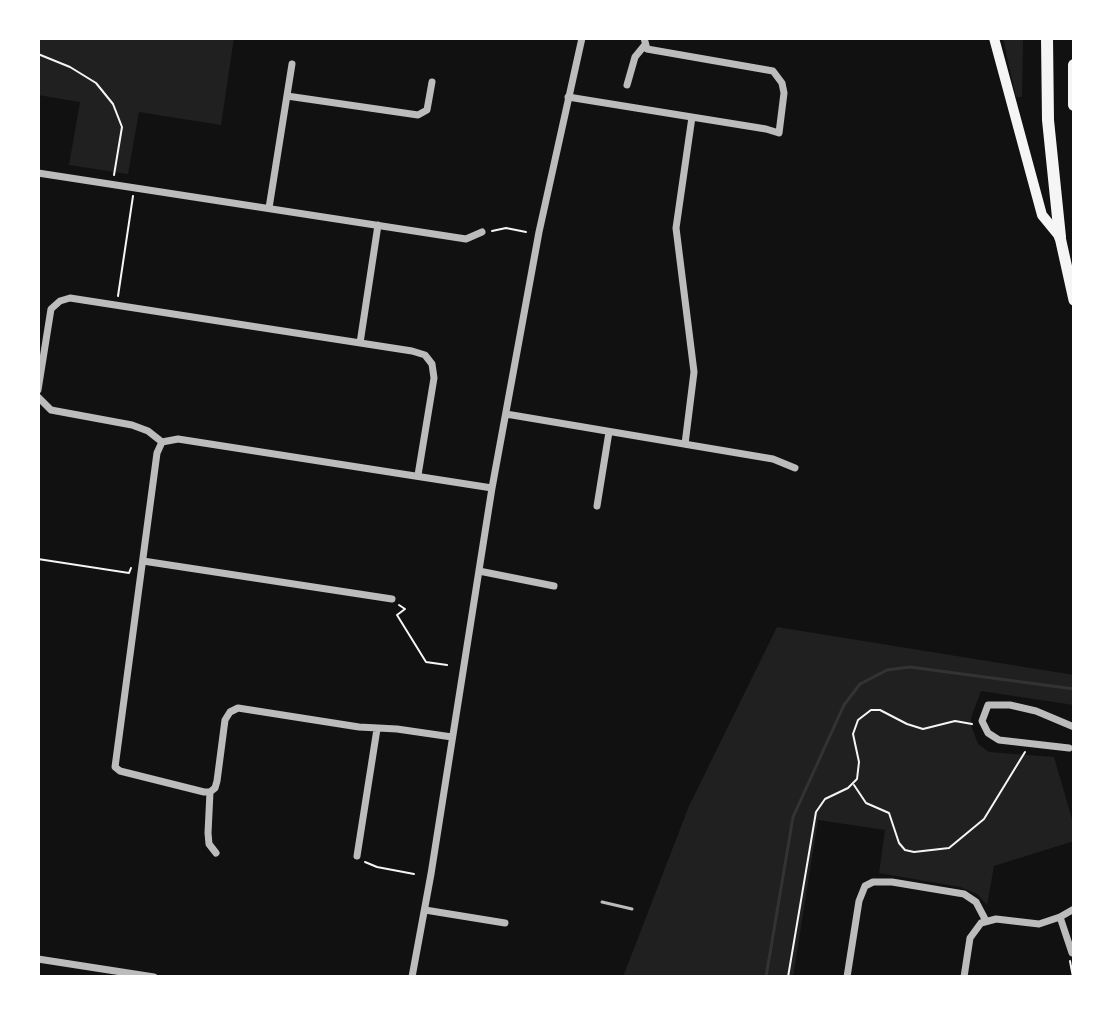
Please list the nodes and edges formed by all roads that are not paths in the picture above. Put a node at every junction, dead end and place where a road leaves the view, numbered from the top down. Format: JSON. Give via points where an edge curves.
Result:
{"nodes":[{"id":1,"x":582,"y":38,"type":"edge"},
{"id":2,"x":994,"y":38,"type":"edge"},
{"id":3,"x":1047,"y":38,"type":"edge"},
{"id":4,"x":644,"y":42,"type":"edge"},
{"id":5,"x":292,"y":64,"type":"dead end"},
{"id":6,"x":1074,"y":65,"type":"edge"},
{"id":7,"x":432,"y":82,"type":"dead end"},
{"id":8,"x":627,"y":85,"type":"dead end"},
{"id":9,"x":287,"y":96,"type":"junction"},
{"id":10,"x":568,"y":97,"type":"junction"},
{"id":11,"x":1074,"y":105,"type":"edge"},
{"id":12,"x":692,"y":117,"type":"junction"},
{"id":13,"x":38,"y":173,"type":"edge"},
{"id":14,"x":269,"y":208,"type":"junction"},
{"id":15,"x":378,"y":225,"type":"junction"},
{"id":16,"x":482,"y":232,"type":"road end"},
{"id":17,"x":1060,"y":237,"type":"junction"},
{"id":18,"x":1074,"y":300,"type":"edge"},
{"id":19,"x":360,"y":343,"type":"junction"},
{"id":20,"x":40,"y":364,"type":"edge"},
{"id":21,"x":38,"y":390,"type":"edge"},
{"id":22,"x":38,"y":397,"type":"edge"},
{"id":23,"x":506,"y":414,"type":"junction"},
{"id":24,"x":609,"y":432,"type":"junction"},
{"id":25,"x":162,"y":442,"type":"junction"},
{"id":26,"x":685,"y":444,"type":"junction"},
{"id":27,"x":795,"y":468,"type":"dead end"},
{"id":28,"x":418,"y":475,"type":"junction"},
{"id":29,"x":492,"y":488,"type":"junction"},
{"id":30,"x":597,"y":506,"type":"dead end"},
{"id":31,"x":143,"y":561,"type":"junction"},
{"id":32,"x":479,"y":571,"type":"junction"},
{"id":33,"x":554,"y":586,"type":"dead end"},
{"id":34,"x":392,"y":599,"type":"road end"},
{"id":35,"x":1074,"y":727,"type":"edge"},
{"id":36,"x":377,"y":729,"type":"junction"},
{"id":37,"x":452,"y":737,"type":"junction"},
{"id":38,"x":1069,"y":748,"type":"dead end"},
{"id":39,"x":210,"y":792,"type":"junction"},
{"id":40,"x":216,"y":853,"type":"dead end"},
{"id":41,"x":357,"y":856,"type":"road end"},
{"id":42,"x":602,"y":902,"type":"dead end"},
{"id":43,"x":632,"y":909,"type":"dead end"},
{"id":44,"x":1074,"y":909,"type":"edge"},
{"id":45,"x":425,"y":910,"type":"junction"},
{"id":46,"x":1060,"y":917,"type":"junction"},
{"id":47,"x":986,"y":921,"type":"junction"},
{"id":48,"x":505,"y":923,"type":"dead end"},
{"id":49,"x":1072,"y":953,"type":"road end"},
{"id":50,"x":38,"y":959,"type":"edge"},
{"id":51,"x":154,"y":977,"type":"edge"},
{"id":52,"x":412,"y":977,"type":"edge"},
{"id":53,"x":847,"y":977,"type":"edge"},
{"id":54,"x":964,"y":977,"type":"edge"}],
"edges":[{"from":1,"to":10,"type":"street"},
{"from":2,"to":17,"type":"main road","via":[[1042,215]]},
{"from":3,"to":17,"type":"highway","via":[[1048,133]]},
{"from":4,"to":8,"type":"street"},
{"from":4,"to":12,"type":"street","via":[[693,58],[773,71],[782,83],[779,133]]},
{"from":5,"to":9,"type":"street"},
{"from":6,"to":11,"type":"highway"},
{"from":7,"to":9,"type":"street","via":[[427,110],[418,115]]},
{"from":9,"to":14,"type":"street"},
{"from":10,"to":12,"type":"street"},
{"from":10,"to":23,"type":"street"},
{"from":12,"to":26,"type":"street","via":[[676,228],[694,372]]},
{"from":13,"to":14,"type":"street"},
{"from":14,"to":15,"type":"street"},
{"from":15,"to":16,"type":"street","via":[[466,239]]},
{"from":15,"to":19,"type":"street"},
{"from":17,"to":18,"type":"highway"},
{"from":19,"to":20,"type":"street","via":[[70,298],[51,309]]},
{"from":19,"to":28,"type":"street","via":[[412,351],[432,364]]},
{"from":20,"to":21,"type":"street"},
{"from":22,"to":25,"type":"street","via":[[51,410],[132,425]]},
{"from":23,"to":24,"type":"street"},
{"from":23,"to":29,"type":"street"},
{"from":24,"to":26,"type":"street"},
{"from":24,"to":30,"type":"street"},
{"from":25,"to":28,"type":"street","via":[[178,439]]},
{"from":25,"to":31,"type":"street"},
{"from":26,"to":27,"type":"street","via":[[773,459]]},
{"from":28,"to":29,"type":"street"},
{"from":29,"to":32,"type":"street"},
{"from":31,"to":34,"type":"street"},
{"from":31,"to":39,"type":"street","via":[[115,767]]},
{"from":32,"to":33,"type":"street"},
{"from":32,"to":37,"type":"street"},
{"from":35,"to":38,"type":"street","via":[[1010,705],[988,705],[982,721],[999,740]]},
{"from":36,"to":37,"type":"street"},
{"from":36,"to":39,"type":"street","via":[[238,708],[225,720],[217,781]]},
{"from":36,"to":41,"type":"street"},
{"from":37,"to":45,"type":"street"},
{"from":39,"to":40,"type":"street","via":[[209,844]]},
{"from":42,"to":43,"type":"lane"},
{"from":44,"to":46,"type":"street"},
{"from":45,"to":48,"type":"street"},
{"from":45,"to":52,"type":"street"},
{"from":46,"to":47,"type":"street","via":[[1039,924]]},
{"from":46,"to":49,"type":"street"},
{"from":47,"to":53,"type":"street","via":[[976,902],[964,894],[873,882],[861,893]]},
{"from":47,"to":54,"type":"street","via":[[971,934]]},
{"from":50,"to":51,"type":"street"}]}
